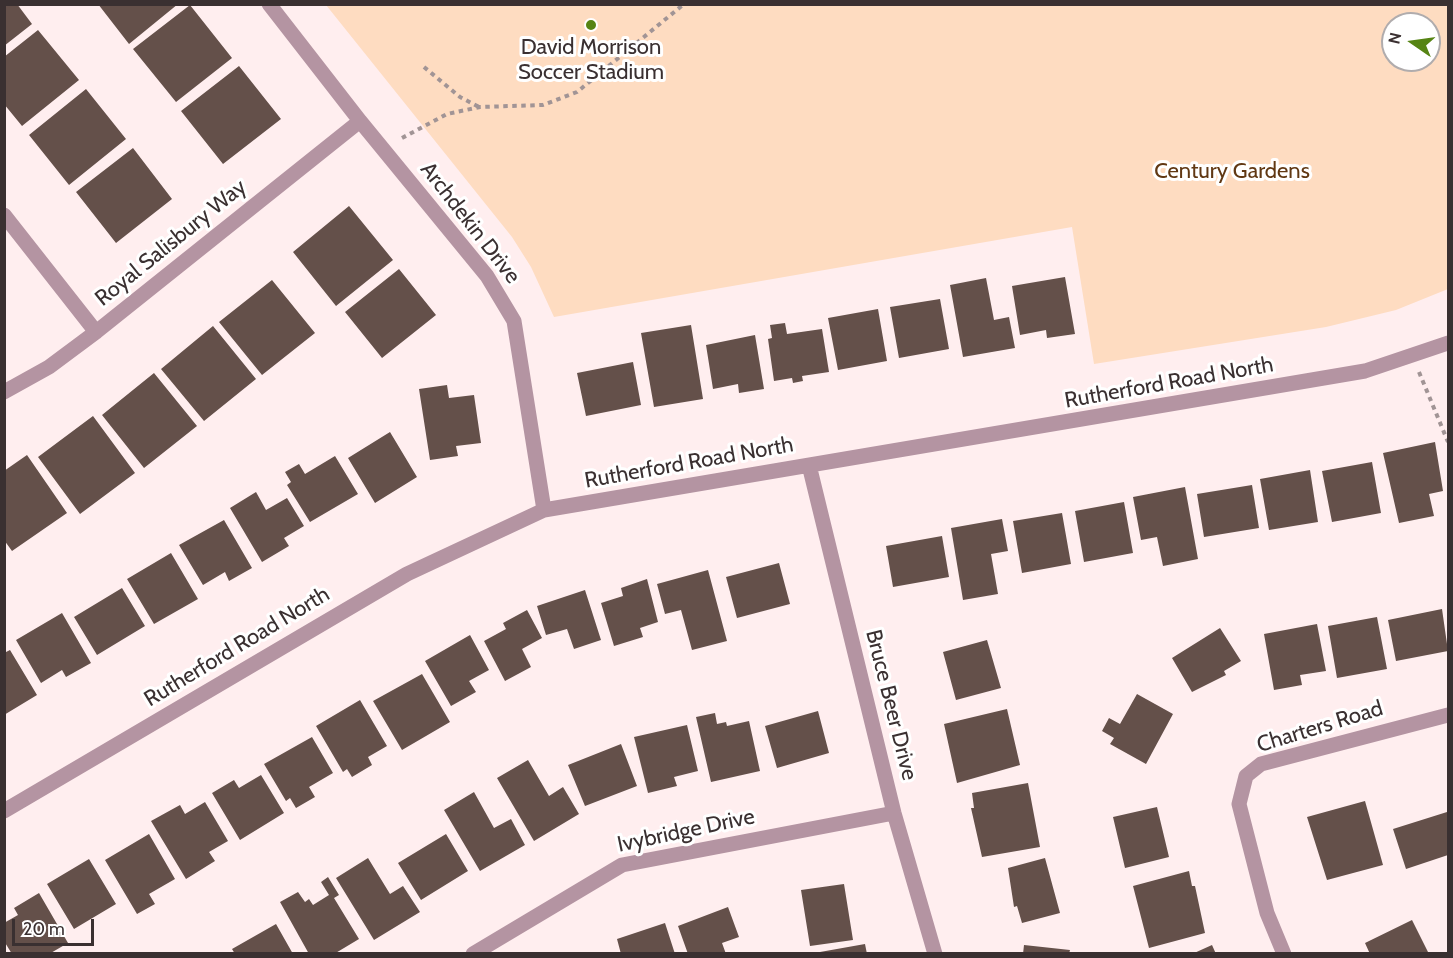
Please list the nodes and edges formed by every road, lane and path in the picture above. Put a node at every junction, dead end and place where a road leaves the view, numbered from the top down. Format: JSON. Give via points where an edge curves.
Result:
{"nodes":[{"id":1,"x":269,"y":4,"type":"edge"},
{"id":2,"x":684,"y":4,"type":"edge"},
{"id":3,"x":424,"y":68,"type":"dead end"},
{"id":4,"x":480,"y":107,"type":"junction"},
{"id":5,"x":360,"y":121,"type":"junction"},
{"id":6,"x":383,"y":149,"type":"junction"},
{"id":7,"x":4,"y":215,"type":"edge"},
{"id":8,"x":96,"y":332,"type":"junction"},
{"id":9,"x":1449,"y":343,"type":"edge"},
{"id":10,"x":1412,"y":355,"type":"junction"},
{"id":11,"x":4,"y":392,"type":"edge"},
{"id":12,"x":1449,"y":442,"type":"edge"},
{"id":13,"x":809,"y":465,"type":"junction"},
{"id":14,"x":544,"y":510,"type":"junction"},
{"id":15,"x":1449,"y":715,"type":"edge"},
{"id":16,"x":4,"y":811,"type":"edge"},
{"id":17,"x":894,"y":813,"type":"junction"},
{"id":18,"x":473,"y":954,"type":"edge"},
{"id":19,"x":935,"y":954,"type":"edge"},
{"id":20,"x":1284,"y":954,"type":"edge"}],
"edges":[{"from":1,"to":5,"type":"street","name":"Archdekin Drive"},
{"from":2,"to":4,"type":"path","via":[[578,92],[543,105]]},
{"from":3,"to":4,"type":"path","via":[[460,97]]},
{"from":4,"to":6,"type":"path","via":[[447,114]]},
{"from":5,"to":6,"type":"street","name":"Archdekin Drive"},
{"from":5,"to":8,"type":"street","name":"Royal Salisbury Way"},
{"from":6,"to":14,"type":"street","name":"Archdekin Drive","via":[[487,276],[514,321]]},
{"from":7,"to":8,"type":"street"},
{"from":8,"to":11,"type":"street","name":"Royal Salisbury Way","via":[[49,367]]},
{"from":9,"to":10,"type":"street","name":"Rutherford Road North"},
{"from":10,"to":12,"type":"path"},
{"from":10,"to":13,"type":"street","name":"Rutherford Road North","via":[[1354,373]]},
{"from":13,"to":14,"type":"street","name":"Rutherford Road North"},
{"from":13,"to":17,"type":"street","name":"Bruce Beer Drive"},
{"from":14,"to":16,"type":"street","name":"Rutherford Road North","via":[[407,574]]},
{"from":15,"to":20,"type":"street","name":"Charters Road","via":[[1262,764],[1246,776],[1239,804],[1267,913]]},
{"from":17,"to":18,"type":"street","name":"Ivybridge Drive","via":[[622,865]]},
{"from":17,"to":19,"type":"street","name":"Bruce Beer Drive"}]}
